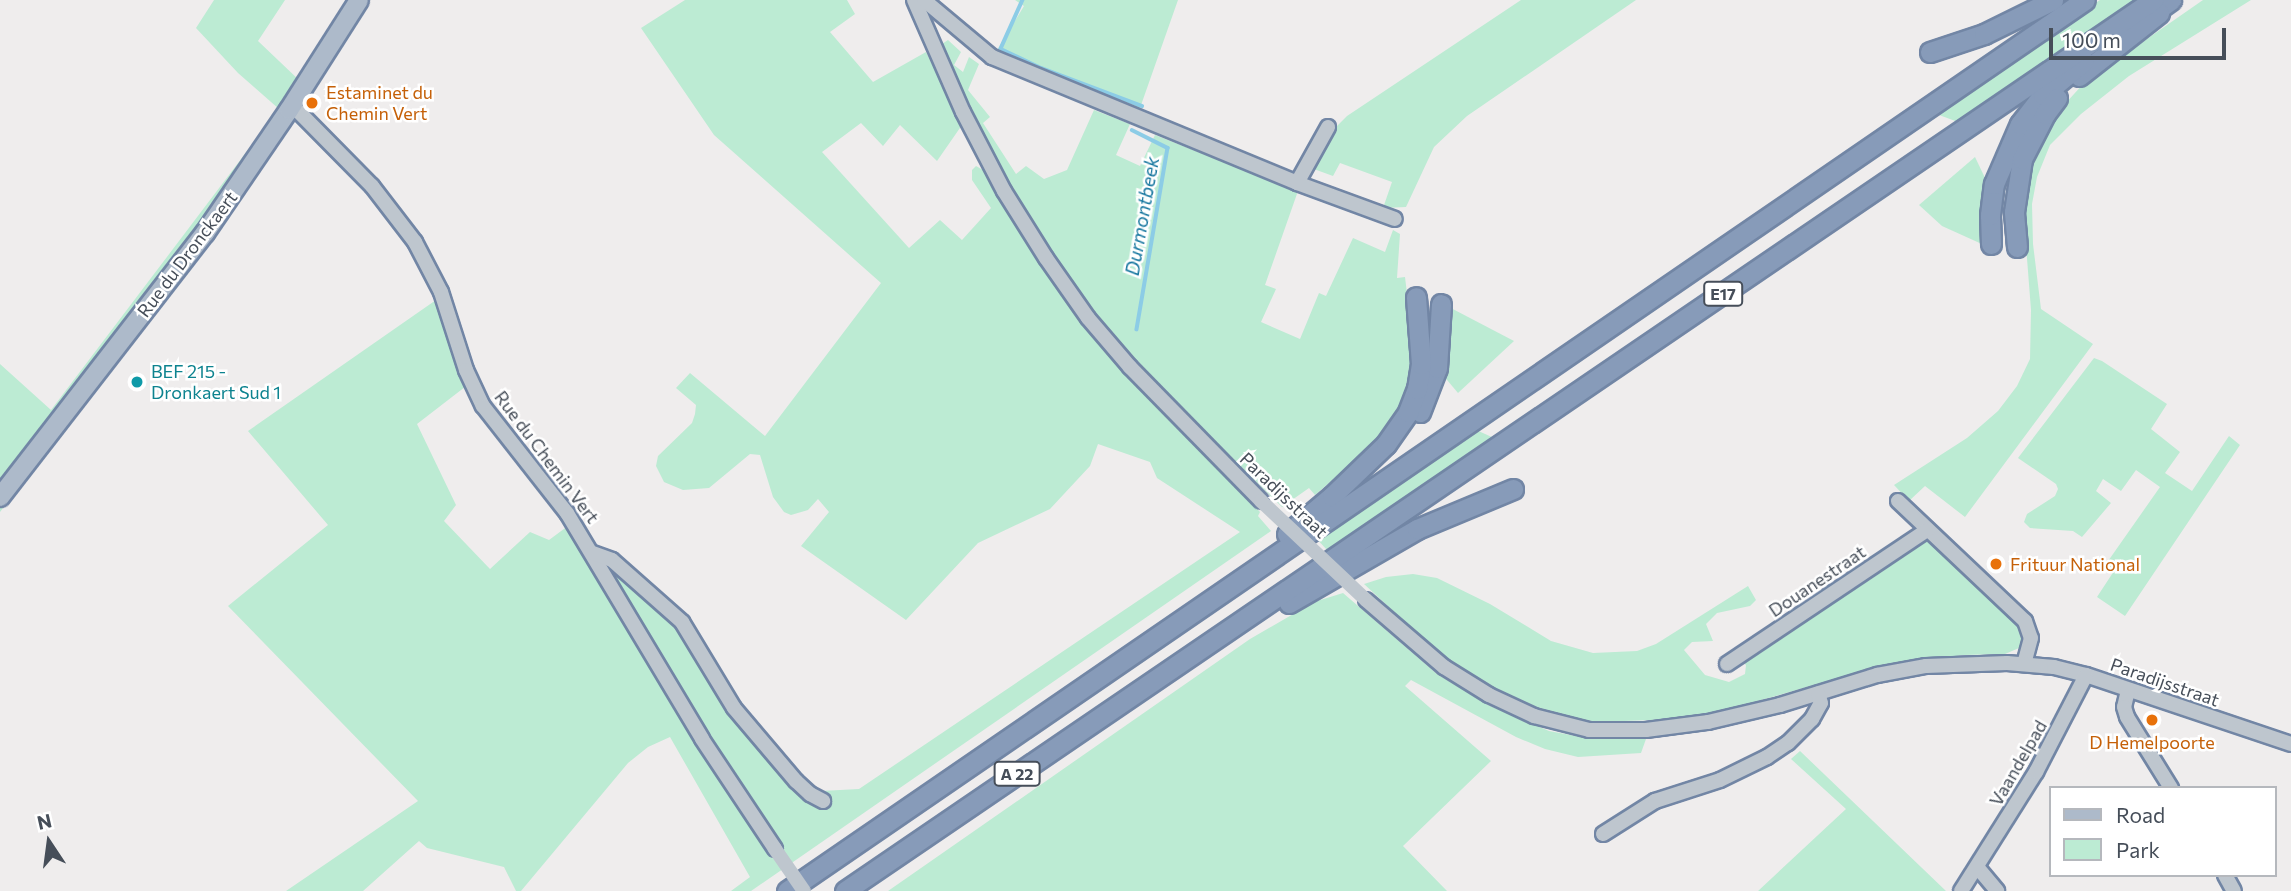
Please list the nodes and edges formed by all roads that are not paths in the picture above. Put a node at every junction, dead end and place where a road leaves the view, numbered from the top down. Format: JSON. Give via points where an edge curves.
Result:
{"nodes":[{"id":1,"x":359,"y":0,"type":"edge"},
{"id":2,"x":914,"y":0,"type":"edge"},
{"id":3,"x":925,"y":0,"type":"edge"},
{"id":4,"x":2053,"y":0,"type":"edge"},
{"id":5,"x":2085,"y":0,"type":"edge"},
{"id":6,"x":2153,"y":0,"type":"edge"},
{"id":7,"x":2171,"y":0,"type":"edge"},
{"id":8,"x":1930,"y":52,"type":"dead end"},
{"id":9,"x":292,"y":105,"type":"junction"},
{"id":10,"x":1328,"y":127,"type":"dead end"},
{"id":11,"x":1297,"y":183,"type":"junction"},
{"id":12,"x":1395,"y":219,"type":"dead end"},
{"id":13,"x":1991,"y":244,"type":"dead end"},
{"id":14,"x":2017,"y":247,"type":"dead end"},
{"id":15,"x":1416,"y":297,"type":"dead end"},
{"id":16,"x":1441,"y":304,"type":"dead end"},
{"id":17,"x":1513,"y":489,"type":"dead end"},
{"id":18,"x":0,"y":497,"type":"edge"},
{"id":19,"x":1898,"y":500,"type":"dead end"},
{"id":20,"x":1927,"y":530,"type":"junction"},
{"id":21,"x":1286,"y":535,"type":"junction"},
{"id":22,"x":593,"y":553,"type":"junction"},
{"id":23,"x":1263,"y":564,"type":"joint"},
{"id":24,"x":1292,"y":586,"type":"joint"},
{"id":25,"x":1201,"y":607,"type":"junction"},
{"id":26,"x":1189,"y":656,"type":"junction"},
{"id":27,"x":1727,"y":664,"type":"dead end"},
{"id":28,"x":2024,"y":664,"type":"junction"},
{"id":29,"x":2086,"y":675,"type":"junction"},
{"id":30,"x":2127,"y":690,"type":"junction"},
{"id":31,"x":1818,"y":693,"type":"junction"},
{"id":32,"x":2291,"y":744,"type":"edge"},
{"id":33,"x":2170,"y":786,"type":"edge"},
{"id":34,"x":823,"y":801,"type":"dead end"},
{"id":35,"x":1602,"y":834,"type":"dead end"},
{"id":36,"x":1978,"y":868,"type":"junction"},
{"id":37,"x":787,"y":891,"type":"edge"},
{"id":38,"x":804,"y":891,"type":"edge"},
{"id":39,"x":845,"y":891,"type":"edge"},
{"id":40,"x":1961,"y":891,"type":"edge"},
{"id":41,"x":1997,"y":891,"type":"edge"}],
"edges":[{"from":1,"to":9,"type":"main road","name":"Rue du Dronckaert"},
{"from":2,"to":31,"type":"street","name":"Paradijsstraat","bridge":true,"via":[[1004,191],[1088,318],[1261,501],[1444,667],[1534,716],[1588,730],[1646,730],[1708,722]]},
{"from":3,"to":11,"type":"street","via":[[992,57]]},
{"from":4,"to":8,"type":"highway","via":[[1984,34]]},
{"from":5,"to":23,"type":"highway","number":"E17"},
{"from":6,"to":24,"type":"highway","number":"E17"},
{"from":7,"to":13,"type":"highway","via":[[2078,65],[2043,95],[2020,124],[1994,184]]},
{"from":7,"to":14,"type":"highway","via":[[2151,21],[2090,66],[2045,114],[2022,159],[2016,187]]},
{"from":9,"to":18,"type":"main road","name":"Rue du Dronckaert","via":[[185,260]]},
{"from":9,"to":22,"type":"street","name":"Rue du Chemin Vert","via":[[401,222],[437,283],[479,398]]},
{"from":10,"to":11,"type":"street"},
{"from":11,"to":12,"type":"street"},
{"from":15,"to":21,"type":"highway","via":[[1421,364],[1408,412],[1386,444]]},
{"from":16,"to":21,"type":"highway","via":[[1437,368],[1418,417],[1396,445],[1336,502]]},
{"from":17,"to":26,"type":"highway","via":[[1417,528],[1230,640]]},
{"from":19,"to":20,"type":"street"},
{"from":20,"to":27,"type":"street","name":"Douanestraat"},
{"from":20,"to":28,"type":"street","via":[[2025,621],[2031,638]]},
{"from":21,"to":25,"type":"highway","via":[[1254,557]]},
{"from":22,"to":34,"type":"street","name":"Rue du Chemin Vert","via":[[612,559],[682,622],[734,708],[796,781]]},
{"from":22,"to":38,"type":"street","name":"Rue du Chemin Vert","bridge":true,"via":[[702,739]]},
{"from":23,"to":25,"type":"highway","number":"A 22"},
{"from":24,"to":26,"type":"highway","number":"A 22"},
{"from":25,"to":37,"type":"highway","number":"A 22"},
{"from":26,"to":39,"type":"highway","number":"A 22"},
{"from":28,"to":29,"type":"street","name":"Paradijsstraat"},
{"from":28,"to":31,"type":"street","name":"Paradijsstraat","via":[[1926,666]]},
{"from":29,"to":30,"type":"street","name":"Paradijsstraat"},
{"from":29,"to":36,"type":"street","name":"Vaandelpad","via":[[2064,723]]},
{"from":30,"to":32,"type":"street","name":"Paradijsstraat"},
{"from":30,"to":33,"type":"street","via":[[2127,717]]},
{"from":31,"to":35,"type":"street","via":[[1821,703],[1812,719],[1768,757],[1720,780],[1655,800]]},
{"from":36,"to":40,"type":"street","name":"Vaandelpad"},
{"from":36,"to":41,"type":"street"}]}
